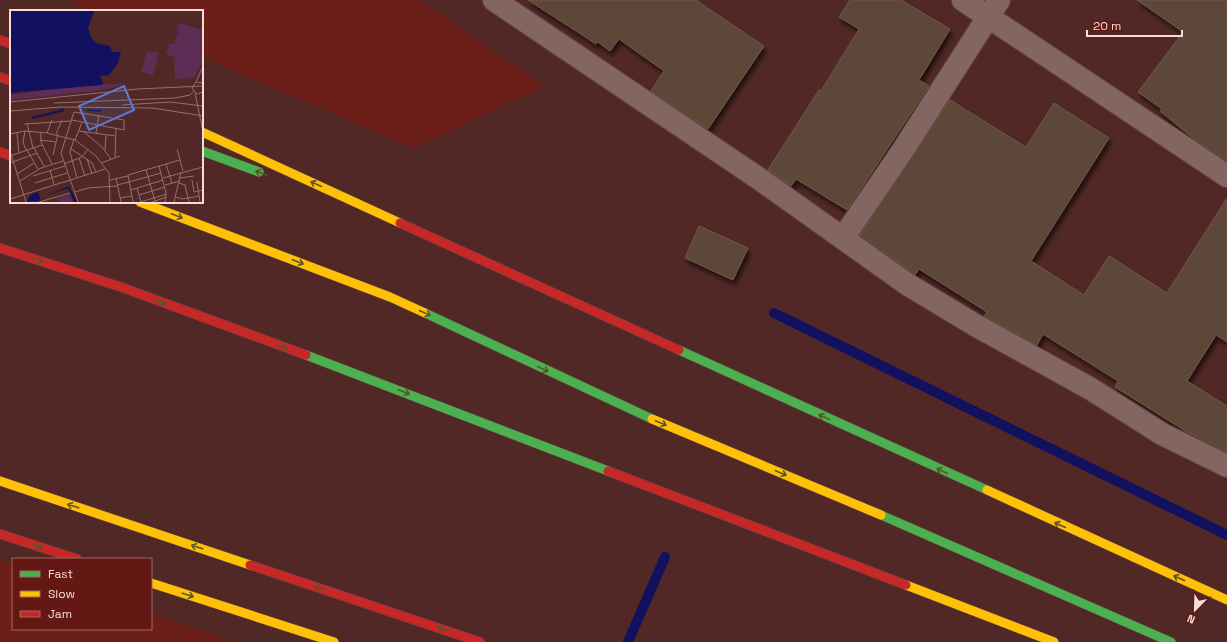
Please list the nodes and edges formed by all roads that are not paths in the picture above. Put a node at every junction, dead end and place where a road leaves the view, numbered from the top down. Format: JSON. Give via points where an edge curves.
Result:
{"nodes":[{"id":1,"x":494,"y":0,"type":"edge"},
{"id":2,"x":964,"y":0,"type":"edge"},
{"id":3,"x":994,"y":8,"type":"edge"},
{"id":4,"x":0,"y":40,"type":"edge"},
{"id":5,"x":10,"y":44,"type":"edge"},
{"id":6,"x":0,"y":77,"type":"edge"},
{"id":7,"x":10,"y":81,"type":"edge"},
{"id":8,"x":203,"y":132,"type":"edge"},
{"id":9,"x":203,"y":151,"type":"edge"},
{"id":10,"x":0,"y":152,"type":"edge"},
{"id":11,"x":10,"y":156,"type":"edge"},
{"id":12,"x":268,"y":176,"type":"dead end"},
{"id":13,"x":1227,"y":176,"type":"edge"},
{"id":14,"x":298,"y":186,"type":"dead end"},
{"id":15,"x":143,"y":203,"type":"edge"},
{"id":16,"x":415,"y":230,"type":"junction"},
{"id":17,"x":843,"y":238,"type":"junction"},
{"id":18,"x":0,"y":248,"type":"edge"},
{"id":19,"x":1227,"y":466,"type":"edge"},
{"id":20,"x":0,"y":481,"type":"edge"},
{"id":21,"x":0,"y":534,"type":"edge"},
{"id":22,"x":74,"y":558,"type":"edge"},
{"id":23,"x":152,"y":583,"type":"edge"},
{"id":24,"x":1227,"y":600,"type":"edge"},
{"id":25,"x":334,"y":642,"type":"edge"},
{"id":26,"x":480,"y":642,"type":"edge"},
{"id":27,"x":1054,"y":642,"type":"edge"},
{"id":28,"x":1171,"y":642,"type":"edge"}],
"edges":[{"from":1,"to":17,"type":"street"},
{"from":2,"to":3,"type":"street"},
{"from":3,"to":13,"type":"street"},
{"from":3,"to":17,"type":"street"},
{"from":4,"to":5,"type":"highway"},
{"from":6,"to":7,"type":"highway"},
{"from":16,"to":8,"type":"highway","one_way":true},
{"from":12,"to":9,"type":"highway","one_way":true},
{"from":10,"to":11,"type":"highway"},
{"from":14,"to":16,"type":"highway"},
{"from":15,"to":28,"type":"highway","one_way":true,"via":[[390,297],[631,410],[964,550]]},
{"from":24,"to":16,"type":"highway","one_way":true},
{"from":17,"to":19,"type":"street","via":[[907,284],[975,325],[1091,390],[1162,434]]},
{"from":18,"to":27,"type":"highway","one_way":true,"via":[[121,287],[328,364]]},
{"from":26,"to":20,"type":"highway","one_way":true},
{"from":21,"to":22,"type":"highway","one_way":true},
{"from":23,"to":25,"type":"highway","one_way":true}]}
